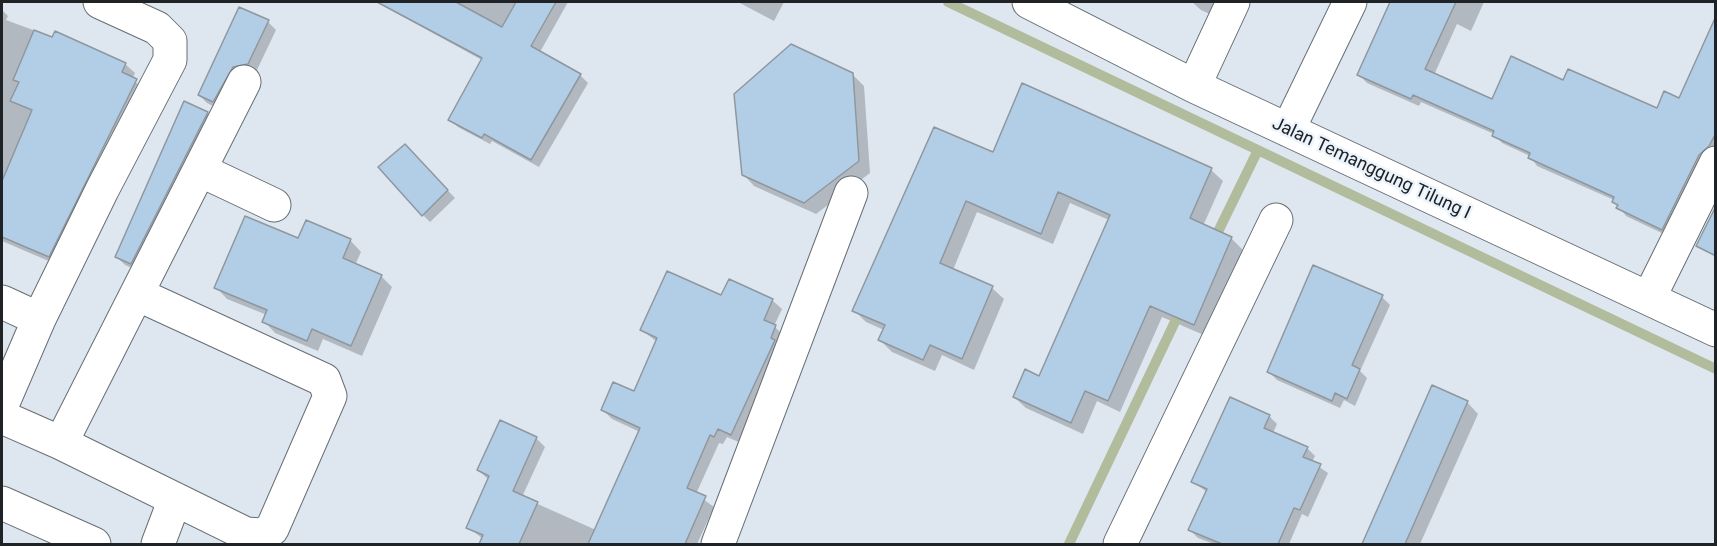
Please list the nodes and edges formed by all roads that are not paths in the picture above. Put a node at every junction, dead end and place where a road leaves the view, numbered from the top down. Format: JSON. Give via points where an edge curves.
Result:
{"nodes":[{"id":1,"x":100,"y":2,"type":"edge"},
{"id":2,"x":1029,"y":2,"type":"edge"},
{"id":3,"x":1233,"y":2,"type":"edge"},
{"id":4,"x":1350,"y":2,"type":"edge"},
{"id":5,"x":244,"y":82,"type":"dead end"},
{"id":6,"x":1194,"y":86,"type":"junction"},
{"id":7,"x":1288,"y":130,"type":"junction"},
{"id":8,"x":1716,"y":163,"type":"edge"},
{"id":9,"x":200,"y":170,"type":"junction"},
{"id":10,"x":851,"y":193,"type":"dead end"},
{"id":11,"x":274,"y":205,"type":"dead end"},
{"id":12,"x":1276,"y":220,"type":"dead end"},
{"id":13,"x":137,"y":294,"type":"junction"},
{"id":14,"x":1649,"y":298,"type":"junction"},
{"id":15,"x":2,"y":302,"type":"edge"},
{"id":16,"x":39,"y":319,"type":"junction"},
{"id":17,"x":1716,"y":330,"type":"edge"},
{"id":18,"x":2,"y":405,"type":"edge"},
{"id":19,"x":2,"y":417,"type":"edge"},
{"id":20,"x":61,"y":443,"type":"junction"},
{"id":21,"x":175,"y":499,"type":"junction"},
{"id":22,"x":2,"y":503,"type":"edge"},
{"id":23,"x":94,"y":544,"type":"edge"},
{"id":24,"x":158,"y":544,"type":"edge"},
{"id":25,"x":718,"y":544,"type":"edge"},
{"id":26,"x":1120,"y":544,"type":"edge"}],
"edges":[{"from":1,"to":16,"type":"main road","via":[[157,28],[170,41],[170,60]]},
{"from":2,"to":6,"type":"main road","name":"Jalan Temanggung Tilung I"},
{"from":3,"to":6,"type":"main road"},
{"from":4,"to":7,"type":"main road"},
{"from":5,"to":9,"type":"main road"},
{"from":6,"to":7,"type":"main road","name":"Jalan Temanggung Tilung I"},
{"from":7,"to":14,"type":"main road","name":"Jalan Temanggung Tilung I"},
{"from":8,"to":14,"type":"main road"},
{"from":9,"to":11,"type":"main road"},
{"from":9,"to":13,"type":"main road"},
{"from":10,"to":25,"type":"main road"},
{"from":12,"to":26,"type":"main road"},
{"from":13,"to":20,"type":"main road"},
{"from":13,"to":21,"type":"main road","via":[[324,380],[330,396],[272,529],[261,535],[246,534]]},
{"from":14,"to":17,"type":"main road","name":"Jalan Temanggung Tilung I"},
{"from":15,"to":16,"type":"main road"},
{"from":16,"to":18,"type":"main road"},
{"from":19,"to":20,"type":"main road"},
{"from":20,"to":21,"type":"main road"},
{"from":21,"to":24,"type":"main road"},
{"from":22,"to":23,"type":"main road"}]}
